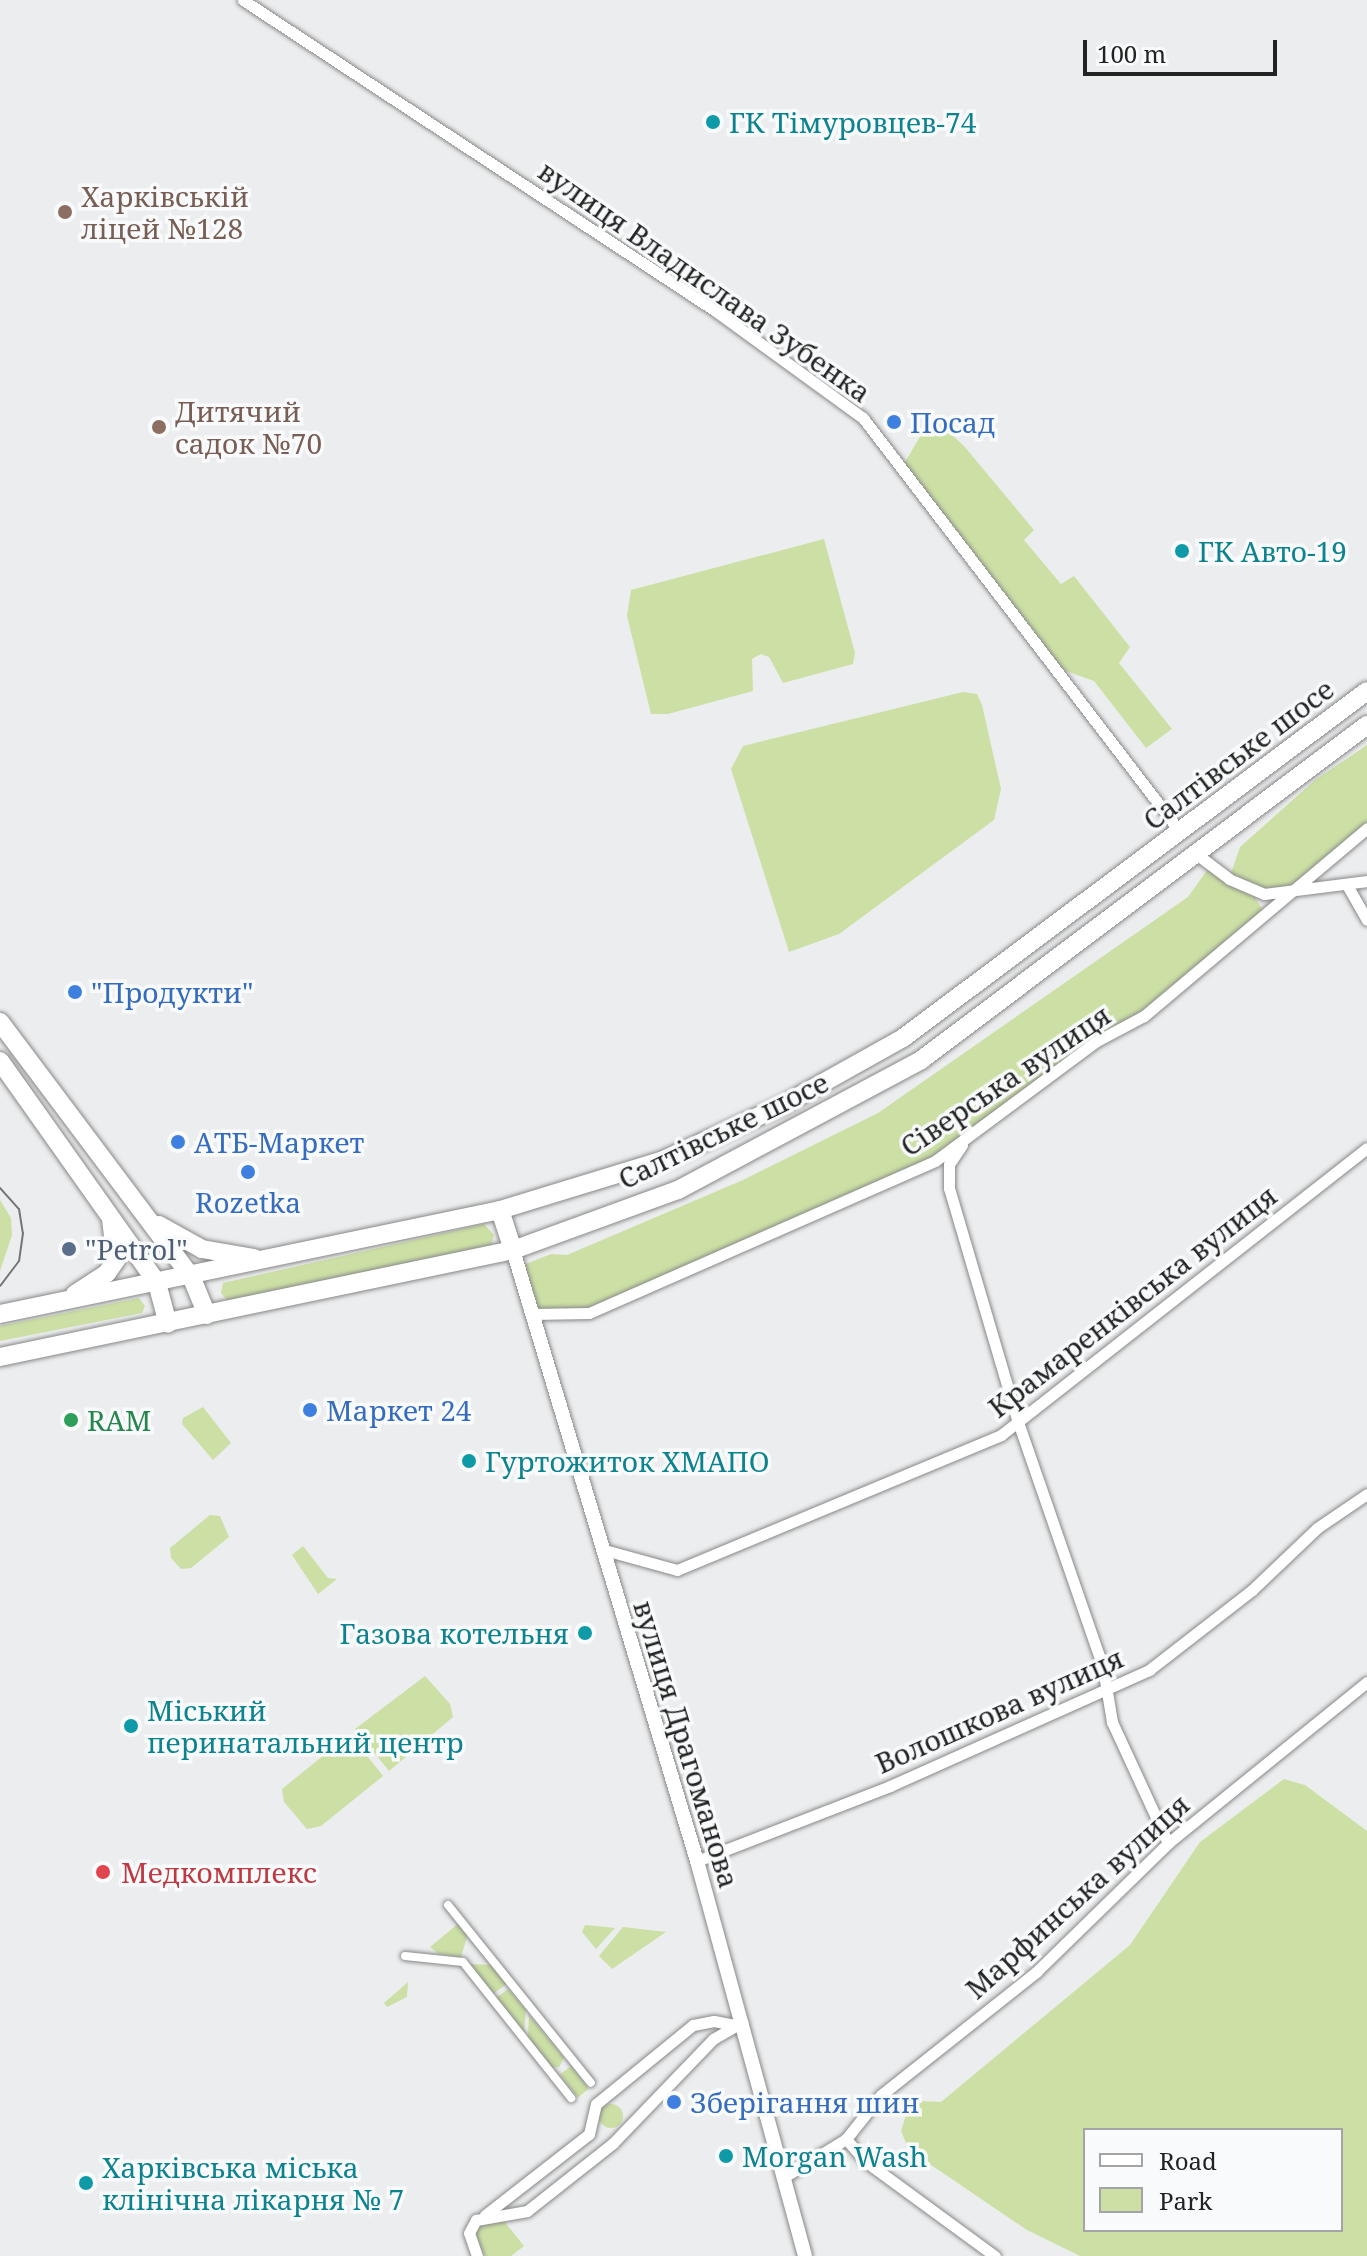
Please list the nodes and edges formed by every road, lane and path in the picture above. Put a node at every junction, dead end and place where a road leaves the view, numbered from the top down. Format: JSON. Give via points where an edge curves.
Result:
{"nodes":[{"id":1,"x":243,"y":0,"type":"edge"},
{"id":2,"x":1367,"y":691,"type":"edge"},
{"id":3,"x":1367,"y":725,"type":"edge"},
{"id":4,"x":1367,"y":828,"type":"edge"},
{"id":5,"x":1181,"y":834,"type":"junction"},
{"id":6,"x":1199,"y":856,"type":"junction"},
{"id":7,"x":1367,"y":881,"type":"edge"},
{"id":8,"x":1347,"y":885,"type":"junction"},
{"id":9,"x":1285,"y":894,"type":"junction"},
{"id":10,"x":1367,"y":920,"type":"edge"},
{"id":11,"x":0,"y":1022,"type":"edge"},
{"id":12,"x":0,"y":1061,"type":"edge"},
{"id":13,"x":969,"y":1136,"type":"junction"},
{"id":14,"x":1367,"y":1148,"type":"edge"},
{"id":15,"x":140,"y":1209,"type":"junction"},
{"id":16,"x":500,"y":1210,"type":"junction"},
{"id":17,"x":107,"y":1211,"type":"junction"},
{"id":18,"x":513,"y":1250,"type":"junction"},
{"id":19,"x":268,"y":1260,"type":"junction"},
{"id":20,"x":191,"y":1276,"type":"junction"},
{"id":21,"x":157,"y":1283,"type":"junction"},
{"id":22,"x":61,"y":1301,"type":"junction"},
{"id":23,"x":0,"y":1314,"type":"edge"},
{"id":24,"x":532,"y":1314,"type":"junction"},
{"id":25,"x":207,"y":1315,"type":"junction"},
{"id":26,"x":168,"y":1324,"type":"junction"},
{"id":27,"x":0,"y":1357,"type":"edge"},
{"id":28,"x":1017,"y":1419,"type":"junction"},
{"id":29,"x":1367,"y":1494,"type":"edge"},
{"id":30,"x":601,"y":1549,"type":"junction"},
{"id":31,"x":1367,"y":1682,"type":"edge"},
{"id":32,"x":1104,"y":1694,"type":"junction"},
{"id":33,"x":1168,"y":1843,"type":"junction"},
{"id":34,"x":697,"y":1861,"type":"junction"},
{"id":35,"x":448,"y":1905,"type":"dead end"},
{"id":36,"x":405,"y":1956,"type":"dead end"},
{"id":37,"x":738,"y":2024,"type":"junction"},
{"id":38,"x":591,"y":2083,"type":"dead end"},
{"id":39,"x":571,"y":2098,"type":"dead end"},
{"id":40,"x":846,"y":2139,"type":"junction"},
{"id":41,"x":784,"y":2177,"type":"junction"},
{"id":42,"x":485,"y":2215,"type":"junction"},
{"id":43,"x":477,"y":2256,"type":"edge"},
{"id":44,"x":805,"y":2256,"type":"edge"},
{"id":45,"x":995,"y":2256,"type":"edge"}],
"edges":[{"from":1,"to":5,"type":"street","name":"вулиця Владислава Зубенка","via":[[717,312],[863,418]]},
{"from":2,"to":5,"type":"main road","name":"Салтівське шосе"},
{"from":3,"to":6,"type":"main road","name":"Салтівське шосе"},
{"from":4,"to":9,"type":"street","name":"Сіверська вулиця"},
{"from":5,"to":6,"type":"main road"},
{"from":5,"to":16,"type":"main road","name":"Салтівське шосе","via":[[903,1038],[785,1104],[664,1160]]},
{"from":6,"to":9,"type":"street","via":[[1250,889]]},
{"from":6,"to":18,"type":"main road","name":"Салтівське шосе","via":[[921,1060],[678,1190]]},
{"from":7,"to":8,"type":"street"},
{"from":8,"to":9,"type":"street"},
{"from":8,"to":10,"type":"street"},
{"from":9,"to":13,"type":"street","name":"Сіверська вулиця","via":[[1144,1016],[1095,1042]]},
{"from":11,"to":15,"type":"main road"},
{"from":12,"to":17,"type":"main road"},
{"from":13,"to":24,"type":"street","name":"Сіверська вулиця","via":[[898,1179],[589,1313]]},
{"from":13,"to":28,"type":"street","via":[[949,1164],[949,1188]]},
{"from":14,"to":28,"type":"street","name":"Крамаренківська вулиця"},
{"from":15,"to":19,"type":"main road","via":[[192,1245]]},
{"from":15,"to":20,"type":"main road"},
{"from":16,"to":18,"type":"main road"},
{"from":16,"to":19,"type":"main road","name":"Салтівське шосе"},
{"from":17,"to":21,"type":"main road"},
{"from":17,"to":22,"type":"main road","via":[[117,1241],[116,1260],[90,1287]]},
{"from":18,"to":24,"type":"street","name":"вулиця Драгоманова"},
{"from":18,"to":25,"type":"main road","name":"Салтівське шосе"},
{"from":19,"to":20,"type":"main road","name":"Салтівське шосе"},
{"from":20,"to":21,"type":"main road","name":"Салтівське шосе"},
{"from":20,"to":25,"type":"main road"},
{"from":21,"to":22,"type":"main road","name":"Салтівське шосе"},
{"from":21,"to":26,"type":"main road"},
{"from":22,"to":23,"type":"main road","name":"Салтівське шосе"},
{"from":24,"to":30,"type":"street","name":"вулиця Драгоманова"},
{"from":25,"to":26,"type":"main road","name":"Салтівське шосе"},
{"from":26,"to":27,"type":"main road","name":"Салтівське шосе"},
{"from":28,"to":30,"type":"street","name":"Крамаренківська вулиця","via":[[1001,1435],[677,1570]]},
{"from":28,"to":32,"type":"street","via":[[1103,1668]]},
{"from":29,"to":32,"type":"street","name":"Волошкова вулиця","via":[[1317,1528],[1252,1590],[1149,1670]]},
{"from":30,"to":34,"type":"street","name":"вулиця Драгоманова"},
{"from":31,"to":33,"type":"street","name":"Марфинська вулиця"},
{"from":32,"to":33,"type":"street"},
{"from":32,"to":34,"type":"street","name":"Волошкова вулиця"},
{"from":33,"to":40,"type":"street","name":"Марфинська вулиця","via":[[1036,1972],[881,2095]]},
{"from":34,"to":37,"type":"street","name":"вулиця Драгоманова"},
{"from":35,"to":38,"type":"street"},
{"from":36,"to":39,"type":"street","via":[[463,1962]]},
{"from":37,"to":41,"type":"street","name":"вулиця Драгоманова"},
{"from":37,"to":42,"type":"street","via":[[703,2048],[613,2143],[527,2211]]},
{"from":37,"to":42,"type":"street","via":[[693,2025],[596,2104],[586,2137]]},
{"from":40,"to":41,"type":"street","name":"Марфинська вулиця"},
{"from":40,"to":45,"type":"street","via":[[865,2161]]},
{"from":41,"to":44,"type":"street","name":"вулиця Драгоманова"},
{"from":42,"to":43,"type":"street","via":[[470,2228]]}]}
